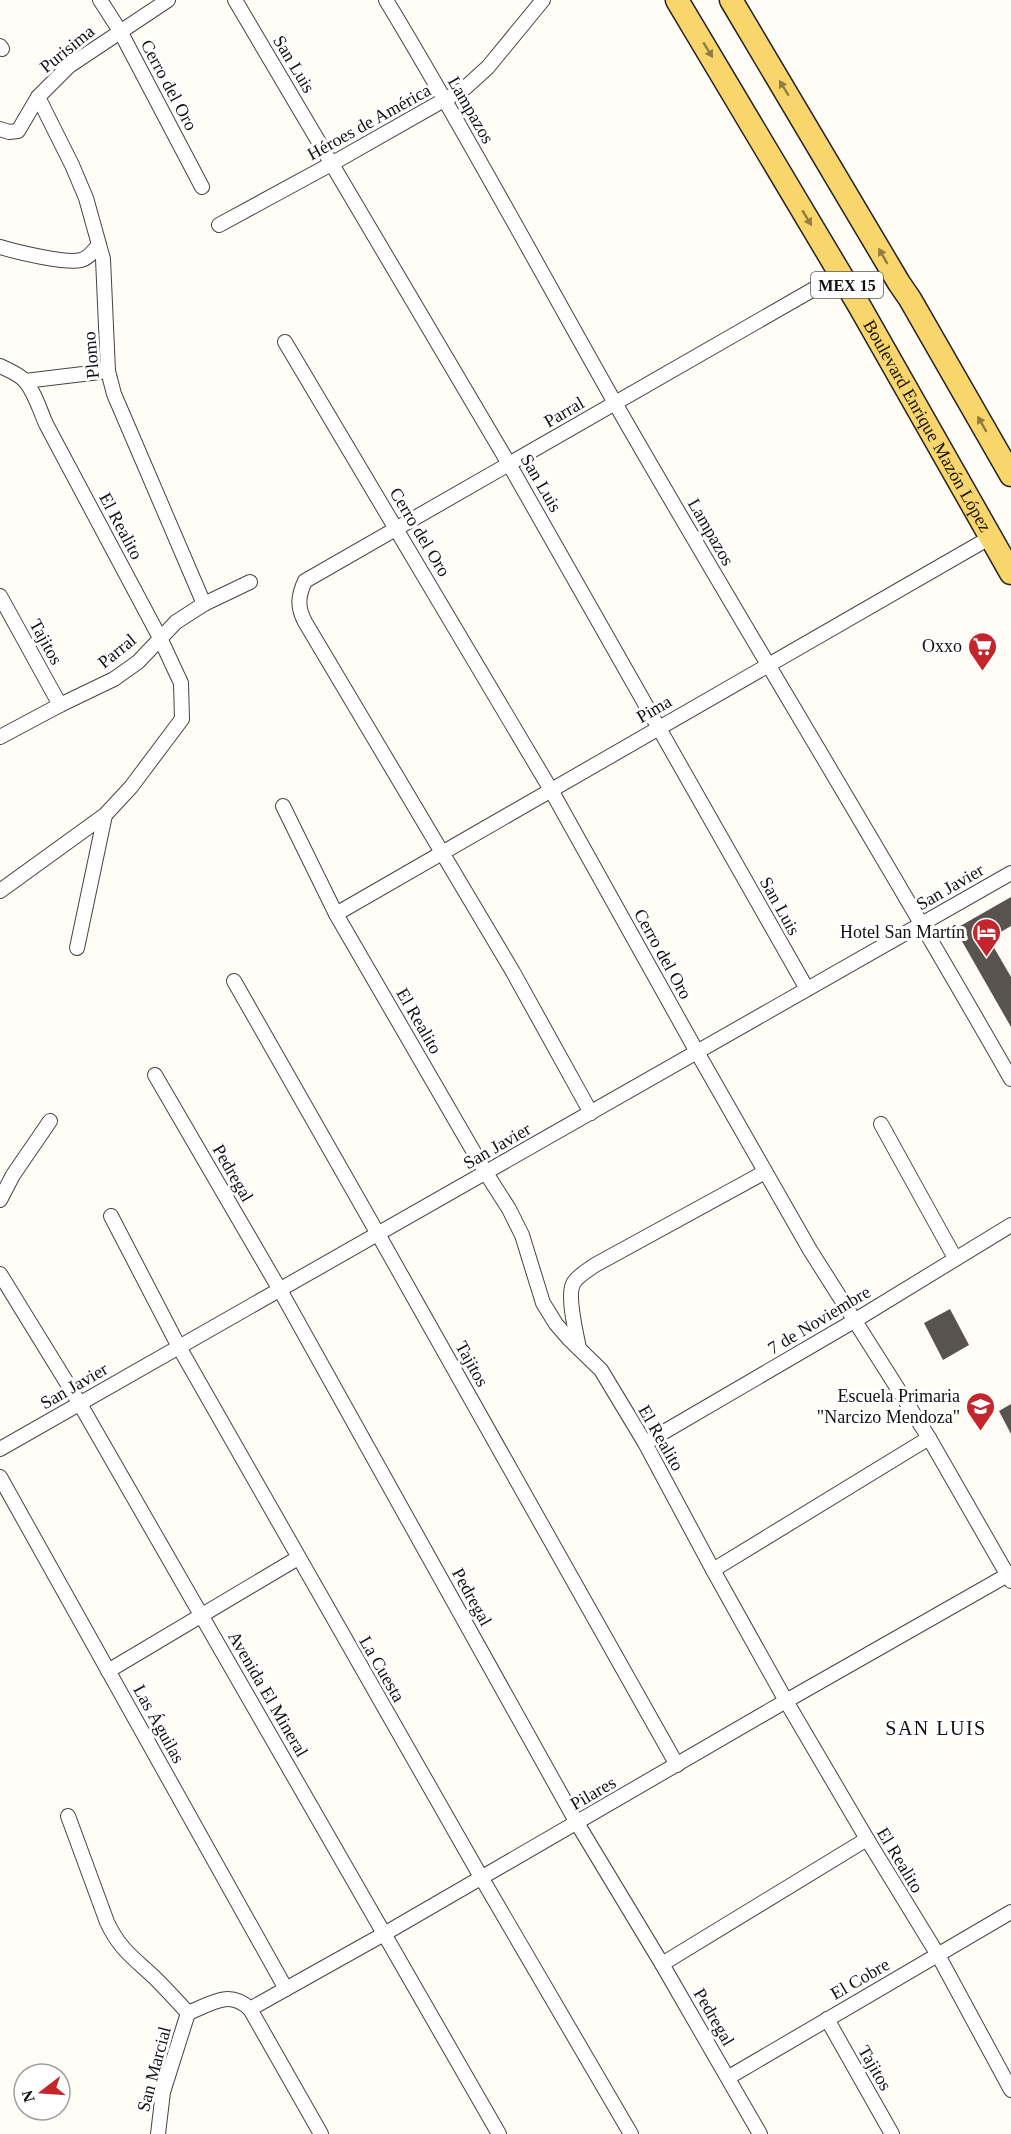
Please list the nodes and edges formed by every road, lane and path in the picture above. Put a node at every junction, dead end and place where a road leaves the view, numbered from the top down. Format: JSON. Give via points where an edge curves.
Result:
{"nodes":[{"id":1,"x":100,"y":0,"type":"edge"},
{"id":2,"x":168,"y":0,"type":"edge"},
{"id":3,"x":235,"y":0,"type":"edge"},
{"id":4,"x":386,"y":0,"type":"edge"},
{"id":5,"x":543,"y":0,"type":"edge"},
{"id":6,"x":677,"y":0,"type":"edge"},
{"id":7,"x":731,"y":0,"type":"edge"},
{"id":8,"x":120,"y":31,"type":"junction"},
{"id":9,"x":38,"y":97,"type":"junction"},
{"id":10,"x":445,"y":100,"type":"junction"},
{"id":11,"x":0,"y":129,"type":"edge"},
{"id":12,"x":333,"y":163,"type":"junction"},
{"id":13,"x":202,"y":187,"type":"dead end"},
{"id":14,"x":219,"y":225,"type":"dead end"},
{"id":15,"x":99,"y":245,"type":"junction"},
{"id":16,"x":0,"y":248,"type":"edge"},
{"id":17,"x":840,"y":274,"type":"junction"},
{"id":18,"x":285,"y":342,"type":"dead end"},
{"id":19,"x":0,"y":366,"type":"edge"},
{"id":20,"x":108,"y":371,"type":"junction"},
{"id":21,"x":25,"y":381,"type":"junction"},
{"id":22,"x":615,"y":403,"type":"junction"},
{"id":23,"x":509,"y":464,"type":"junction"},
{"id":24,"x":1011,"y":475,"type":"edge"},
{"id":25,"x":397,"y":528,"type":"junction"},
{"id":26,"x":991,"y":537,"type":"junction"},
{"id":27,"x":1011,"y":573,"type":"edge"},
{"id":28,"x":250,"y":582,"type":"dead end"},
{"id":29,"x":0,"y":596,"type":"edge"},
{"id":30,"x":204,"y":604,"type":"junction"},
{"id":31,"x":160,"y":638,"type":"junction"},
{"id":32,"x":768,"y":665,"type":"junction"},
{"id":33,"x":60,"y":705,"type":"junction"},
{"id":34,"x":658,"y":727,"type":"junction"},
{"id":35,"x":0,"y":737,"type":"edge"},
{"id":36,"x":551,"y":790,"type":"junction"},
{"id":37,"x":283,"y":806,"type":"dead end"},
{"id":38,"x":105,"y":815,"type":"junction"},
{"id":39,"x":441,"y":853,"type":"junction"},
{"id":40,"x":1011,"y":873,"type":"edge"},
{"id":41,"x":0,"y":891,"type":"edge"},
{"id":42,"x":336,"y":914,"type":"junction"},
{"id":43,"x":922,"y":924,"type":"junction"},
{"id":44,"x":77,"y":948,"type":"dead end"},
{"id":45,"x":234,"y":981,"type":"dead end"},
{"id":46,"x":807,"y":989,"type":"junction"},
{"id":47,"x":697,"y":1052,"type":"junction"},
{"id":48,"x":155,"y":1075,"type":"dead end"},
{"id":49,"x":1011,"y":1079,"type":"edge"},
{"id":50,"x":591,"y":1113,"type":"junction"},
{"id":51,"x":50,"y":1121,"type":"dead end"},
{"id":52,"x":881,"y":1124,"type":"dead end"},
{"id":53,"x":765,"y":1172,"type":"junction"},
{"id":54,"x":486,"y":1173,"type":"junction"},
{"id":55,"x":0,"y":1200,"type":"edge"},
{"id":56,"x":111,"y":1216,"type":"dead end"},
{"id":57,"x":1011,"y":1225,"type":"edge"},
{"id":58,"x":378,"y":1234,"type":"junction"},
{"id":59,"x":955,"y":1258,"type":"junction"},
{"id":60,"x":0,"y":1274,"type":"edge"},
{"id":61,"x":280,"y":1290,"type":"junction"},
{"id":62,"x":854,"y":1321,"type":"junction"},
{"id":63,"x":178,"y":1347,"type":"junction"},
{"id":64,"x":579,"y":1348,"type":"junction"},
{"id":65,"x":80,"y":1404,"type":"junction"},
{"id":66,"x":929,"y":1438,"type":"junction"},
{"id":67,"x":645,"y":1443,"type":"junction"},
{"id":68,"x":0,"y":1449,"type":"edge"},
{"id":69,"x":0,"y":1477,"type":"edge"},
{"id":70,"x":298,"y":1558,"type":"junction"},
{"id":71,"x":713,"y":1570,"type":"junction"},
{"id":72,"x":1010,"y":1577,"type":"edge"},
{"id":73,"x":202,"y":1614,"type":"junction"},
{"id":74,"x":108,"y":1671,"type":"junction"},
{"id":75,"x":786,"y":1701,"type":"junction"},
{"id":76,"x":677,"y":1765,"type":"junction"},
{"id":77,"x":68,"y":1816,"type":"dead end"},
{"id":78,"x":577,"y":1823,"type":"junction"},
{"id":79,"x":867,"y":1839,"type":"junction"},
{"id":80,"x":481,"y":1877,"type":"junction"},
{"id":81,"x":1011,"y":1912,"type":"edge"},
{"id":82,"x":384,"y":1934,"type":"junction"},
{"id":83,"x":938,"y":1955,"type":"junction"},
{"id":84,"x":662,"y":1964,"type":"junction"},
{"id":85,"x":286,"y":1989,"type":"junction"},
{"id":86,"x":250,"y":2009,"type":"junction"},
{"id":87,"x":188,"y":2013,"type":"junction"},
{"id":88,"x":826,"y":2019,"type":"junction"},
{"id":89,"x":729,"y":2077,"type":"junction"},
{"id":90,"x":1011,"y":2090,"type":"edge"},
{"id":91,"x":158,"y":2134,"type":"edge"},
{"id":92,"x":321,"y":2134,"type":"edge"},
{"id":93,"x":499,"y":2134,"type":"edge"},
{"id":94,"x":631,"y":2134,"type":"edge"},
{"id":95,"x":760,"y":2134,"type":"edge"},
{"id":96,"x":892,"y":2134,"type":"edge"}],
"edges":[{"from":1,"to":8,"type":"street","name":"Cerro del Oro"},
{"from":2,"to":8,"type":"street","name":"Purisima"},
{"from":3,"to":12,"type":"street","name":"San Luis"},
{"from":4,"to":10,"type":"street","name":"Lampazos"},
{"from":5,"to":10,"type":"street","name":"Héroes de América","via":[[488,67]]},
{"from":6,"to":17,"type":"main road","name":"Boulevard Enrique Mazón López","number":"MEX 15","one_way":true},
{"from":24,"to":7,"type":"main road","number":"MEX 15","one_way":true},
{"from":8,"to":9,"type":"street","name":"Purisima","via":[[69,66]]},
{"from":8,"to":13,"type":"street","name":"Cerro del Oro"},
{"from":9,"to":11,"type":"street","name":"Purisima","via":[[18,130]]},
{"from":9,"to":15,"type":"street","name":"Plomo","via":[[86,198]]},
{"from":10,"to":12,"type":"street","name":"Héroes de América"},
{"from":10,"to":22,"type":"street","name":"Lampazos"},
{"from":12,"to":14,"type":"street","name":"Héroes de América"},
{"from":12,"to":23,"type":"street","name":"San Luis"},
{"from":15,"to":16,"type":"street","via":[[79,261]]},
{"from":15,"to":20,"type":"street","name":"Plomo"},
{"from":17,"to":22,"type":"street","name":"Parral"},
{"from":17,"to":26,"type":"main road","name":"Boulevard Enrique Mazón López","number":"MEX 15"},
{"from":18,"to":25,"type":"street","name":"Cerro del Oro"},
{"from":19,"to":21,"type":"street"},
{"from":20,"to":21,"type":"street"},
{"from":20,"to":30,"type":"street","name":"Plomo","via":[[118,405]]},
{"from":21,"to":31,"type":"street","name":"El Realito"},
{"from":22,"to":23,"type":"street","name":"Parral"},
{"from":22,"to":32,"type":"street","name":"Lampazos"},
{"from":23,"to":25,"type":"street","name":"Parral"},
{"from":23,"to":34,"type":"street","name":"San Luis"},
{"from":25,"to":36,"type":"street","name":"Cerro del Oro"},
{"from":25,"to":39,"type":"street","name":"Parral","via":[[305,581],[299,594],[299,610]]},
{"from":26,"to":27,"type":"main road","name":"Boulevard Enrique Mazón López","number":"MEX 15"},
{"from":26,"to":32,"type":"street","name":"Pima"},
{"from":28,"to":30,"type":"street","name":"Parral"},
{"from":29,"to":33,"type":"street","name":"Tajitos"},
{"from":30,"to":31,"type":"street","name":"Parral"},
{"from":31,"to":33,"type":"street","name":"Parral","via":[[138,662],[114,679]]},
{"from":31,"to":38,"type":"street","name":"El Realito","via":[[181,683],[182,719]]},
{"from":32,"to":34,"type":"street","name":"Pima"},
{"from":32,"to":43,"type":"street","name":"Lampazos"},
{"from":33,"to":35,"type":"street","name":"Parral"},
{"from":34,"to":36,"type":"street","name":"Pima"},
{"from":34,"to":46,"type":"street","name":"San Luis"},
{"from":36,"to":39,"type":"street","name":"Pima"},
{"from":36,"to":47,"type":"street","name":"Cerro del Oro"},
{"from":37,"to":42,"type":"street","name":"El Realito"},
{"from":38,"to":41,"type":"street"},
{"from":38,"to":44,"type":"street"},
{"from":39,"to":42,"type":"street","name":"Pima"},
{"from":39,"to":50,"type":"street"},
{"from":40,"to":43,"type":"street","name":"San Javier"},
{"from":42,"to":54,"type":"street","name":"El Realito"},
{"from":43,"to":46,"type":"street","name":"San Javier"},
{"from":43,"to":49,"type":"street","name":"Lampazos"},
{"from":45,"to":58,"type":"street","name":"Tajitos"},
{"from":46,"to":47,"type":"street","name":"San Javier"},
{"from":47,"to":50,"type":"street","name":"San Javier"},
{"from":47,"to":53,"type":"street","name":"Cerro del Oro"},
{"from":48,"to":61,"type":"street","name":"Pedregal"},
{"from":50,"to":54,"type":"street","name":"San Javier"},
{"from":51,"to":55,"type":"street"},
{"from":52,"to":59,"type":"street"},
{"from":53,"to":62,"type":"street","name":"Cerro del Oro"},
{"from":53,"to":64,"type":"street","via":[[580,1276],[572,1285],[571,1297]]},
{"from":54,"to":58,"type":"street","name":"San Javier"},
{"from":54,"to":64,"type":"street","name":"El Realito","via":[[522,1235],[543,1303]]},
{"from":56,"to":63,"type":"street","name":"La Cuesta"},
{"from":57,"to":59,"type":"street","name":"7 de Noviembre"},
{"from":58,"to":61,"type":"street","name":"San Javier"},
{"from":58,"to":76,"type":"street","name":"Tajitos"},
{"from":59,"to":62,"type":"street","name":"7 de Noviembre"},
{"from":60,"to":65,"type":"street","name":"Avenida El Mineral"},
{"from":61,"to":63,"type":"street","name":"San Javier"},
{"from":61,"to":78,"type":"street","name":"Pedregal"},
{"from":62,"to":66,"type":"street","name":"Cerro del Oro"},
{"from":62,"to":67,"type":"street","name":"7 de Noviembre"},
{"from":63,"to":65,"type":"street","name":"San Javier"},
{"from":63,"to":70,"type":"street","name":"La Cuesta"},
{"from":64,"to":67,"type":"street","name":"El Realito","via":[[601,1370]]},
{"from":65,"to":68,"type":"street","name":"San Javier"},
{"from":65,"to":73,"type":"street","name":"Avenida El Mineral"},
{"from":66,"to":71,"type":"street"},
{"from":66,"to":72,"type":"street","name":"Cerro del Oro"},
{"from":67,"to":71,"type":"street","name":"El Realito"},
{"from":69,"to":74,"type":"street","name":"Las Águilas"},
{"from":70,"to":73,"type":"street"},
{"from":70,"to":80,"type":"street","name":"La Cuesta"},
{"from":71,"to":75,"type":"street","name":"El Realito"},
{"from":72,"to":75,"type":"street","name":"Pilares"},
{"from":73,"to":74,"type":"street"},
{"from":73,"to":82,"type":"street","name":"Avenida El Mineral"},
{"from":74,"to":85,"type":"street","name":"Las Águilas"},
{"from":75,"to":76,"type":"street","name":"Pilares"},
{"from":75,"to":79,"type":"street","name":"El Realito"},
{"from":76,"to":78,"type":"street","name":"Pilares"},
{"from":77,"to":87,"type":"street","via":[[114,1938]]},
{"from":78,"to":80,"type":"street","name":"Pilares"},
{"from":78,"to":84,"type":"street","name":"Pedregal"},
{"from":79,"to":83,"type":"street","name":"El Realito"},
{"from":79,"to":84,"type":"street"},
{"from":80,"to":82,"type":"street","name":"Pilares"},
{"from":80,"to":94,"type":"street","name":"La Cuesta"},
{"from":81,"to":83,"type":"street","name":"El Cobre"},
{"from":82,"to":85,"type":"street","name":"Pilares"},
{"from":82,"to":93,"type":"street","name":"Avenida El Mineral"},
{"from":83,"to":88,"type":"street","name":"El Cobre"},
{"from":83,"to":90,"type":"street","name":"El Realito"},
{"from":84,"to":89,"type":"street","name":"Pedregal"},
{"from":85,"to":86,"type":"street","name":"Pilares"},
{"from":86,"to":87,"type":"street","via":[[230,1998]]},
{"from":86,"to":92,"type":"street"},
{"from":87,"to":91,"type":"street","name":"San Marcial","via":[[163,2092]]},
{"from":88,"to":89,"type":"street","name":"El Cobre"},
{"from":88,"to":96,"type":"street","name":"Tajitos"},
{"from":89,"to":95,"type":"street","name":"Pedregal"}]}
